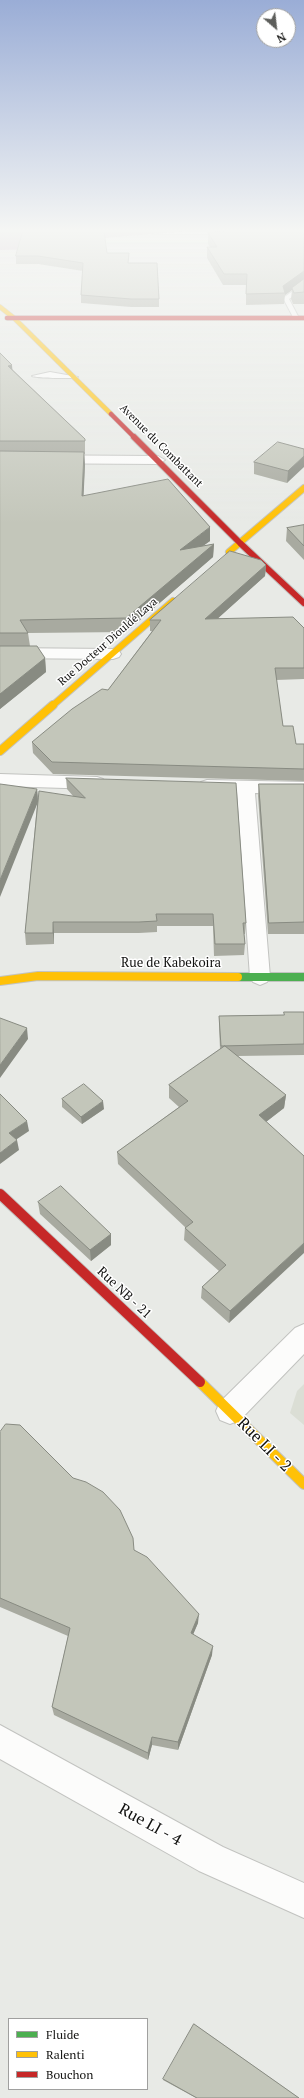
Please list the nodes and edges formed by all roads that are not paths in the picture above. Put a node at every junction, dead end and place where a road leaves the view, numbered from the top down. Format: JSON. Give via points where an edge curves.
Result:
{"nodes":[{"id":1,"x":25,"y":329,"type":"edge"},
{"id":2,"x":36,"y":376,"type":"dead end"},
{"id":3,"x":74,"y":377,"type":"junction"},
{"id":4,"x":0,"y":459,"type":"edge"},
{"id":5,"x":158,"y":460,"type":"junction"},
{"id":6,"x":304,"y":488,"type":"edge"},
{"id":7,"x":240,"y":543,"type":"junction"},
{"id":8,"x":223,"y":558,"type":"edge"},
{"id":9,"x":182,"y":593,"type":"edge"},
{"id":10,"x":303,"y":601,"type":"edge"},
{"id":11,"x":0,"y":653,"type":"edge"},
{"id":12,"x":113,"y":654,"type":"junction"},
{"id":13,"x":0,"y":751,"type":"edge"},
{"id":14,"x":0,"y":780,"type":"edge"},
{"id":15,"x":111,"y":783,"type":"edge"},
{"id":16,"x":190,"y":786,"type":"edge"},
{"id":17,"x":246,"y":788,"type":"junction"},
{"id":18,"x":304,"y":788,"type":"edge"},
{"id":19,"x":8,"y":970,"type":"dead end"},
{"id":20,"x":38,"y":976,"type":"junction"},
{"id":21,"x":260,"y":977,"type":"junction"},
{"id":22,"x":304,"y":977,"type":"edge"},
{"id":23,"x":0,"y":981,"type":"edge"},
{"id":24,"x":0,"y":1194,"type":"edge"},
{"id":25,"x":304,"y":1336,"type":"edge"},
{"id":26,"x":230,"y":1411,"type":"junction"},
{"id":27,"x":304,"y":1484,"type":"edge"},
{"id":28,"x":0,"y":1741,"type":"edge"},
{"id":29,"x":304,"y":1900,"type":"edge"}],
"edges":[{"from":1,"to":3,"type":"street","name":"Avenue du Combattant"},
{"from":2,"to":3,"type":"lane","via":[[50,374]]},
{"from":3,"to":5,"type":"street","name":"Avenue du Combattant"},
{"from":4,"to":5,"type":"street"},
{"from":5,"to":7,"type":"street","name":"Avenue du Combattant"},
{"from":6,"to":7,"type":"street"},
{"from":7,"to":8,"type":"street"},
{"from":7,"to":10,"type":"street","name":"Avenue du Combattant"},
{"from":9,"to":12,"type":"street","name":"Rue Docteur Diouldé Laya"},
{"from":11,"to":12,"type":"street"},
{"from":12,"to":13,"type":"street","name":"Rue Docteur Diouldé Laya"},
{"from":14,"to":15,"type":"street"},
{"from":16,"to":17,"type":"street"},
{"from":17,"to":18,"type":"street"},
{"from":17,"to":21,"type":"street"},
{"from":19,"to":20,"type":"street","name":"Rue de Kabekoira"},
{"from":20,"to":21,"type":"street","name":"Rue de Kabekoira"},
{"from":20,"to":23,"type":"street","name":"Rue de Kabekoira"},
{"from":21,"to":22,"type":"street","name":"Rue de Kabekoira"},
{"from":24,"to":26,"type":"street","name":"Rue NB - 21"},
{"from":25,"to":26,"type":"street","name":"Rue LI - 2"},
{"from":26,"to":27,"type":"street","name":"Rue LI - 2"},
{"from":28,"to":29,"type":"street","name":"Rue LI - 4","via":[[211,1859]]}]}
